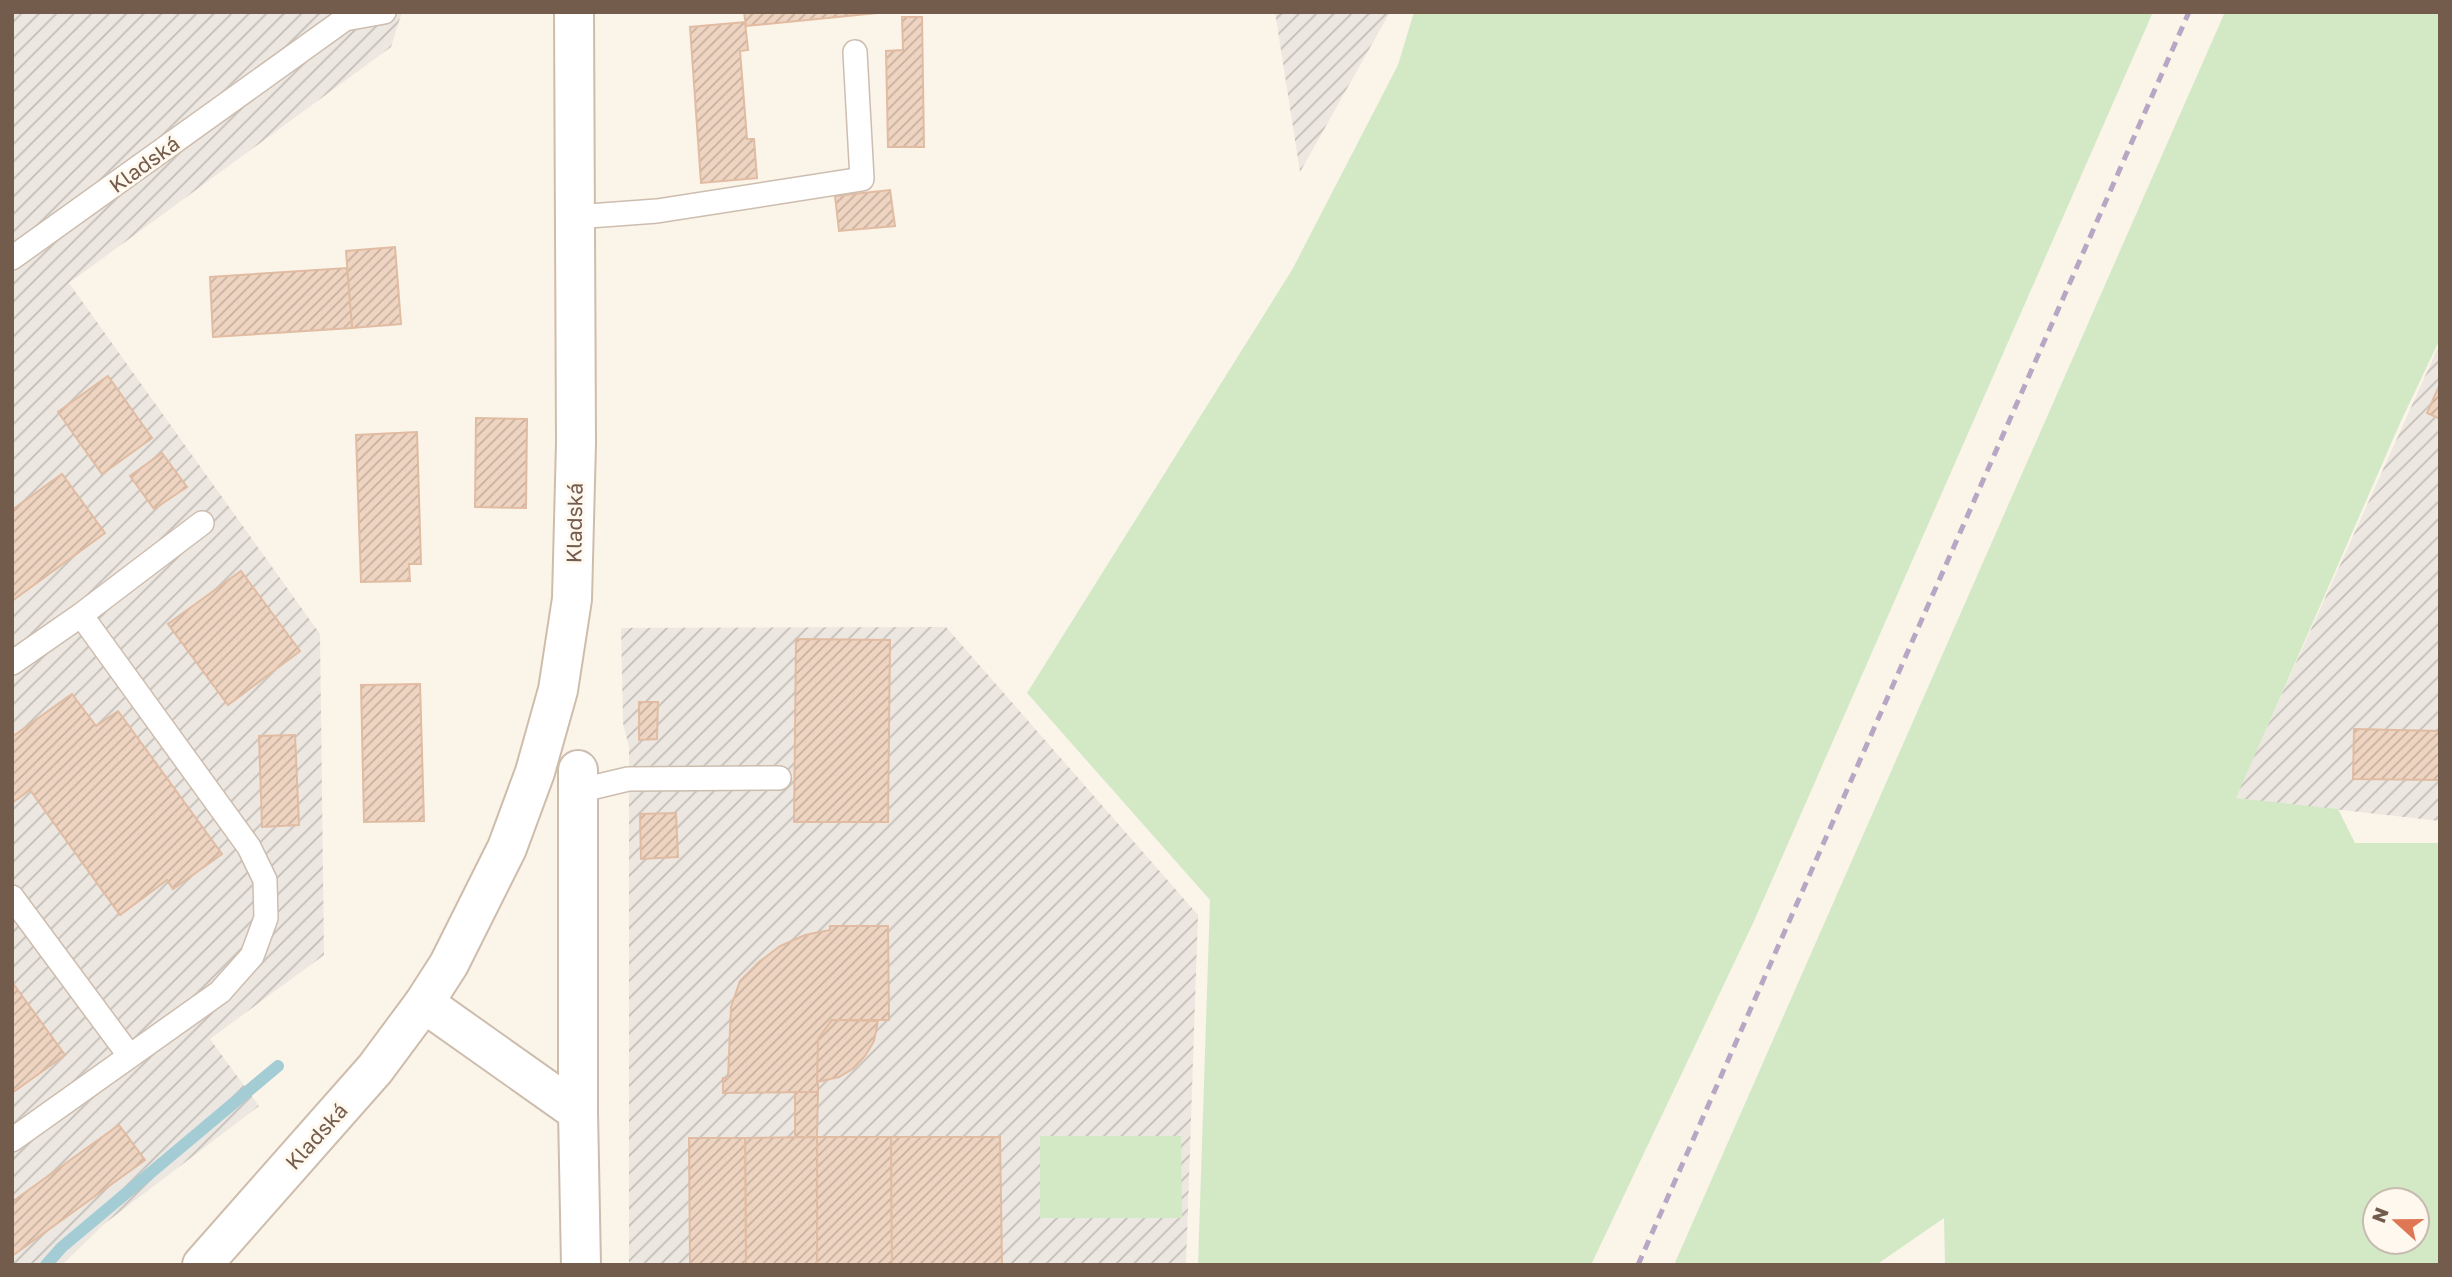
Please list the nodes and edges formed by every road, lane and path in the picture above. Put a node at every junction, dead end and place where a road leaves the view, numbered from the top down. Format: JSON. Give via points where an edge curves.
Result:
{"nodes":[{"id":1,"x":384,"y":12,"type":"edge"},
{"id":2,"x":574,"y":12,"type":"edge"},
{"id":3,"x":855,"y":52,"type":"dead end"},
{"id":4,"x":575,"y":217,"type":"junction"},
{"id":5,"x":12,"y":258,"type":"edge"},
{"id":6,"x":202,"y":523,"type":"dead end"},
{"id":7,"x":81,"y":615,"type":"junction"},
{"id":8,"x":12,"y":663,"type":"edge"},
{"id":9,"x":779,"y":778,"type":"dead end"},
{"id":10,"x":578,"y":781,"type":"joint"},
{"id":11,"x":12,"y":897,"type":"edge"},
{"id":12,"x":424,"y":1003,"type":"junction"},
{"id":13,"x":129,"y":1055,"type":"junction"},
{"id":14,"x":578,"y":1112,"type":"junction"},
{"id":15,"x":12,"y":1140,"type":"edge"},
{"id":16,"x":202,"y":1265,"type":"edge"},
{"id":17,"x":581,"y":1265,"type":"edge"}],
"edges":[{"from":1,"to":5,"type":"lane","name":"Kladská","via":[[345,19]]},
{"from":2,"to":4,"type":"main road","name":"Kladská"},
{"from":3,"to":4,"type":"lane","via":[[862,178],[657,211]]},
{"from":4,"to":12,"type":"main road","name":"Kladská","via":[[574,550],[572,599],[558,690],[507,848],[449,964]]},
{"from":6,"to":7,"type":"lane"},
{"from":7,"to":8,"type":"lane"},
{"from":7,"to":13,"type":"lane","via":[[249,847],[265,880],[266,918],[252,956],[220,992]]},
{"from":9,"to":10,"type":"lane"},
{"from":10,"to":14,"type":"main road"},
{"from":11,"to":13,"type":"lane"},
{"from":12,"to":14,"type":"main road"},
{"from":12,"to":16,"type":"main road","name":"Kladská","via":[[374,1069]]},
{"from":13,"to":15,"type":"lane"},
{"from":14,"to":17,"type":"main road"}]}
